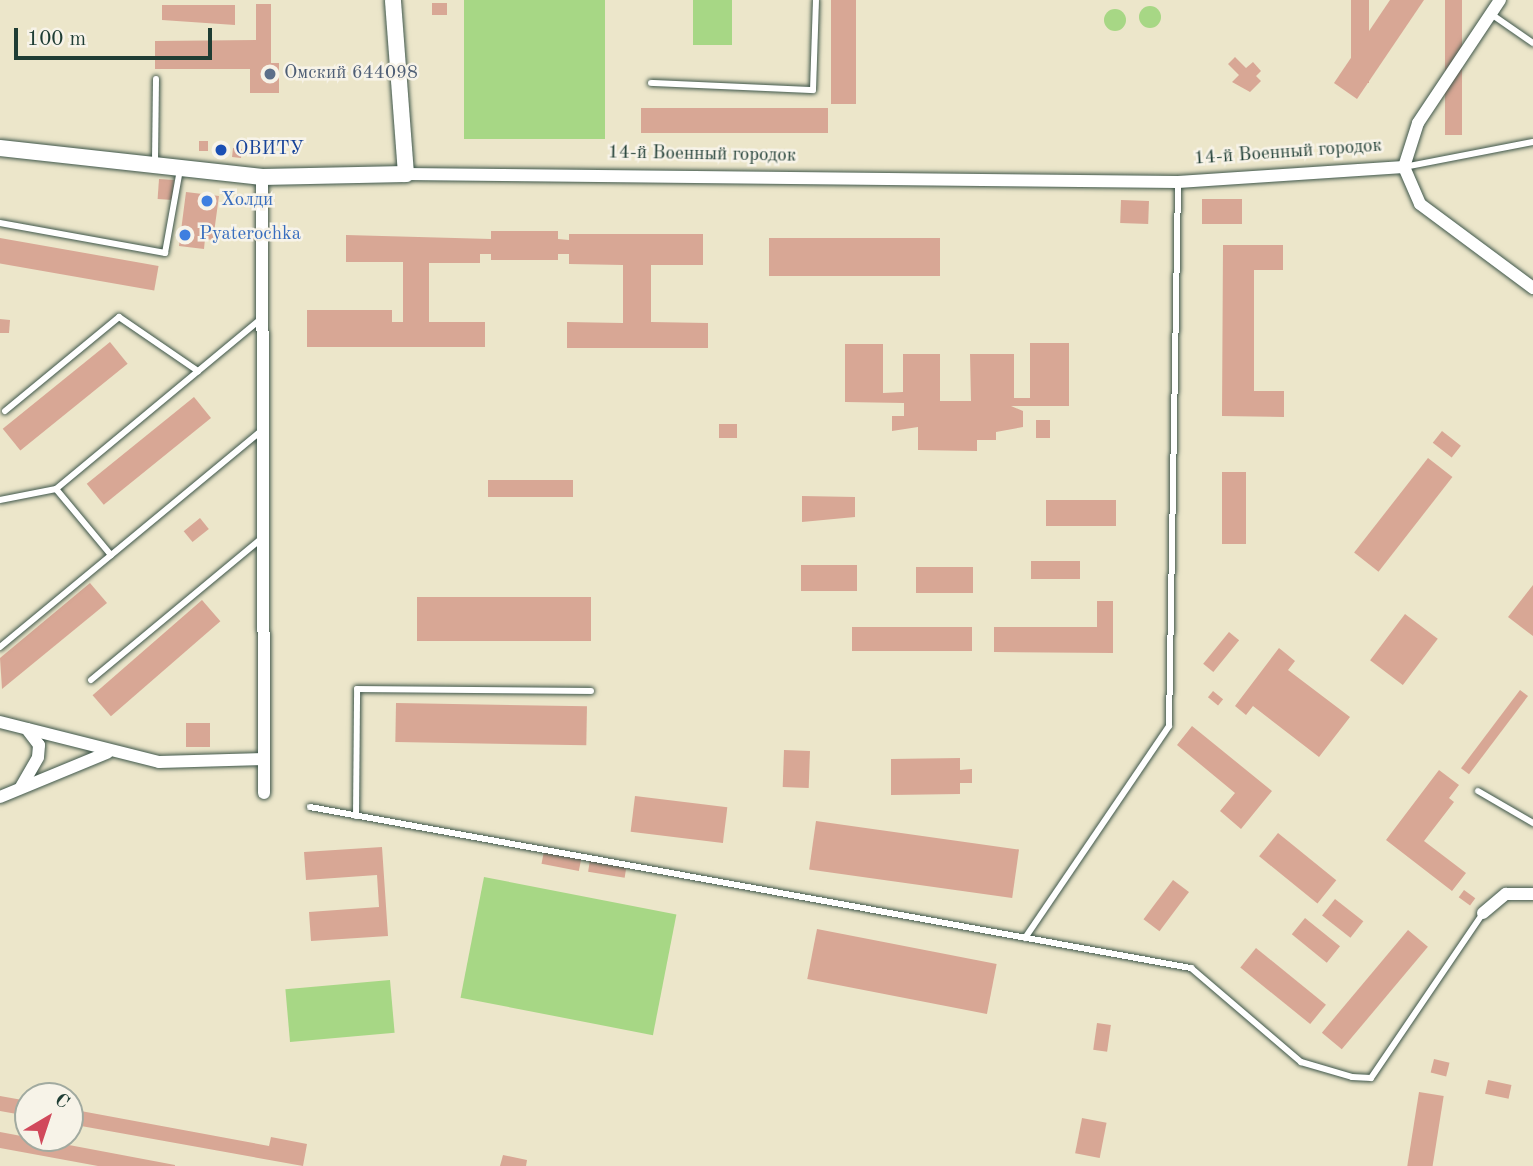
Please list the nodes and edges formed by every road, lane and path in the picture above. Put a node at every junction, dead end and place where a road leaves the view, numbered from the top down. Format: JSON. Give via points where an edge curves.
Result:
{"nodes":[{"id":1,"x":393,"y":0,"type":"edge"},
{"id":2,"x":816,"y":0,"type":"edge"},
{"id":3,"x":1500,"y":0,"type":"edge"},
{"id":4,"x":1491,"y":14,"type":"junction"},
{"id":5,"x":1533,"y":43,"type":"edge"},
{"id":6,"x":156,"y":79,"type":"dead end"},
{"id":7,"x":651,"y":83,"type":"dead end"},
{"id":8,"x":1533,"y":142,"type":"edge"},
{"id":9,"x":0,"y":148,"type":"edge"},
{"id":10,"x":155,"y":161,"type":"junction"},
{"id":11,"x":181,"y":165,"type":"junction"},
{"id":12,"x":1404,"y":167,"type":"junction"},
{"id":13,"x":406,"y":174,"type":"junction"},
{"id":14,"x":262,"y":177,"type":"junction"},
{"id":15,"x":1178,"y":181,"type":"junction"},
{"id":16,"x":0,"y":223,"type":"edge"},
{"id":17,"x":1533,"y":288,"type":"edge"},
{"id":18,"x":262,"y":318,"type":"junction"},
{"id":19,"x":198,"y":371,"type":"junction"},
{"id":20,"x":5,"y":411,"type":"dead end"},
{"id":21,"x":262,"y":429,"type":"junction"},
{"id":22,"x":56,"y":489,"type":"junction"},
{"id":23,"x":0,"y":500,"type":"edge"},
{"id":24,"x":263,"y":537,"type":"junction"},
{"id":25,"x":111,"y":555,"type":"junction"},
{"id":26,"x":0,"y":647,"type":"edge"},
{"id":27,"x":91,"y":680,"type":"dead end"},
{"id":28,"x":591,"y":691,"type":"dead end"},
{"id":29,"x":0,"y":722,"type":"edge"},
{"id":30,"x":24,"y":727,"type":"junction"},
{"id":31,"x":107,"y":753,"type":"junction"},
{"id":32,"x":264,"y":759,"type":"junction"},
{"id":33,"x":21,"y":787,"type":"junction"},
{"id":34,"x":1478,"y":792,"type":"dead end"},
{"id":35,"x":264,"y":793,"type":"dead end"},
{"id":36,"x":0,"y":797,"type":"edge"},
{"id":37,"x":310,"y":807,"type":"dead end"},
{"id":38,"x":356,"y":816,"type":"junction"},
{"id":39,"x":1533,"y":822,"type":"edge"},
{"id":40,"x":1533,"y":894,"type":"edge"},
{"id":41,"x":1483,"y":913,"type":"joint"},
{"id":42,"x":1025,"y":937,"type":"junction"}],
"edges":[{"from":1,"to":13,"type":"street"},
{"from":2,"to":7,"type":"lane","via":[[813,90]]},
{"from":3,"to":4,"type":"street"},
{"from":4,"to":5,"type":"lane"},
{"from":4,"to":12,"type":"street","via":[[1418,123]]},
{"from":6,"to":10,"type":"lane"},
{"from":8,"to":12,"type":"lane"},
{"from":9,"to":10,"type":"street","name":"14-й Военный городок"},
{"from":10,"to":11,"type":"street","name":"14-й Военный городок"},
{"from":11,"to":14,"type":"street","name":"14-й Военный городок"},
{"from":11,"to":16,"type":"lane","via":[[165,253]]},
{"from":12,"to":15,"type":"street","name":"14-й Военный городок"},
{"from":12,"to":17,"type":"street","via":[[1420,204]]},
{"from":13,"to":14,"type":"street","name":"14-й Военный городок"},
{"from":13,"to":15,"type":"street","name":"14-й Военный городок"},
{"from":14,"to":18,"type":"street"},
{"from":15,"to":42,"type":"lane","via":[[1169,726]]},
{"from":18,"to":19,"type":"lane"},
{"from":18,"to":21,"type":"street"},
{"from":19,"to":20,"type":"lane","via":[[119,317]]},
{"from":19,"to":22,"type":"lane"},
{"from":21,"to":24,"type":"street"},
{"from":21,"to":25,"type":"lane"},
{"from":22,"to":23,"type":"lane"},
{"from":22,"to":25,"type":"lane"},
{"from":24,"to":27,"type":"lane"},
{"from":24,"to":32,"type":"street"},
{"from":25,"to":26,"type":"lane"},
{"from":28,"to":38,"type":"lane","via":[[357,689]]},
{"from":29,"to":30,"type":"street"},
{"from":30,"to":31,"type":"street"},
{"from":30,"to":33,"type":"street","via":[[39,745]]},
{"from":31,"to":32,"type":"street","via":[[159,762]]},
{"from":31,"to":33,"type":"street"},
{"from":32,"to":35,"type":"street"},
{"from":33,"to":36,"type":"street"},
{"from":34,"to":39,"type":"lane"},
{"from":37,"to":38,"type":"lane"},
{"from":38,"to":42,"type":"lane"},
{"from":40,"to":41,"type":"street","via":[[1506,894]]},
{"from":41,"to":42,"type":"lane","via":[[1371,1078],[1322,1072],[1301,1062],[1191,968]]}]}
